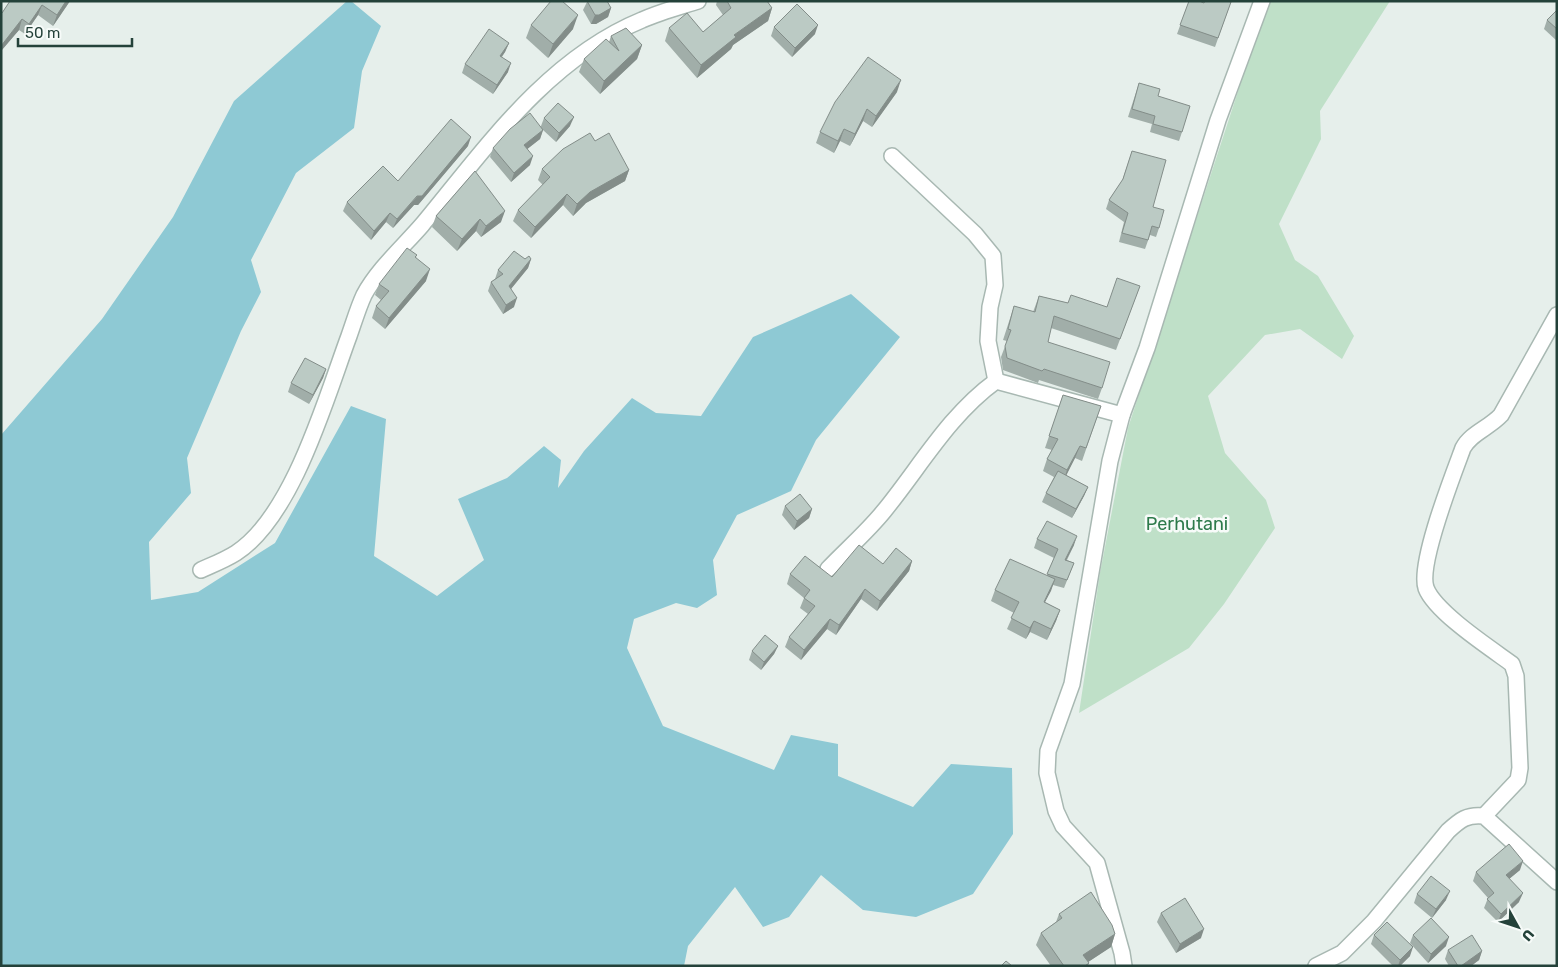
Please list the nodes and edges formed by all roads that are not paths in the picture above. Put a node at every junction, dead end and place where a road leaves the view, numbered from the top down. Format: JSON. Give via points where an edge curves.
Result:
{"nodes":[{"id":1,"x":698,"y":1,"type":"edge"},
{"id":2,"x":1262,"y":1,"type":"edge"},
{"id":3,"x":892,"y":156,"type":"dead end"},
{"id":4,"x":1557,"y":315,"type":"edge"},
{"id":5,"x":996,"y":381,"type":"junction"},
{"id":6,"x":1122,"y":415,"type":"junction"},
{"id":7,"x":828,"y":569,"type":"dead end"},
{"id":8,"x":200,"y":570,"type":"dead end"},
{"id":9,"x":1484,"y":816,"type":"junction"},
{"id":10,"x":1557,"y":882,"type":"edge"},
{"id":11,"x":1124,"y":966,"type":"edge"},
{"id":12,"x":1316,"y":966,"type":"edge"}],
"edges":[{"from":1,"to":8,"type":"street","via":[[641,20],[602,40],[573,60],[530,98],[461,175],[364,295],[327,397],[286,495],[248,544]]},
{"from":2,"to":6,"type":"street","via":[[1218,120],[1147,348]]},
{"from":3,"to":5,"type":"street","via":[[993,256],[995,285],[988,341]]},
{"from":4,"to":9,"type":"street","via":[[1500,415],[1468,440],[1463,448],[1442,505],[1425,566],[1426,589],[1447,614],[1512,664],[1516,676],[1518,780]]},
{"from":5,"to":6,"type":"street"},
{"from":5,"to":7,"type":"street","via":[[956,416],[882,513]]},
{"from":6,"to":11,"type":"street","via":[[1110,461],[1072,684],[1048,751],[1048,773],[1056,810],[1064,826],[1097,863]]},
{"from":9,"to":10,"type":"street"},
{"from":9,"to":12,"type":"street","via":[[1473,814],[1461,818],[1374,921],[1342,953]]}]}
